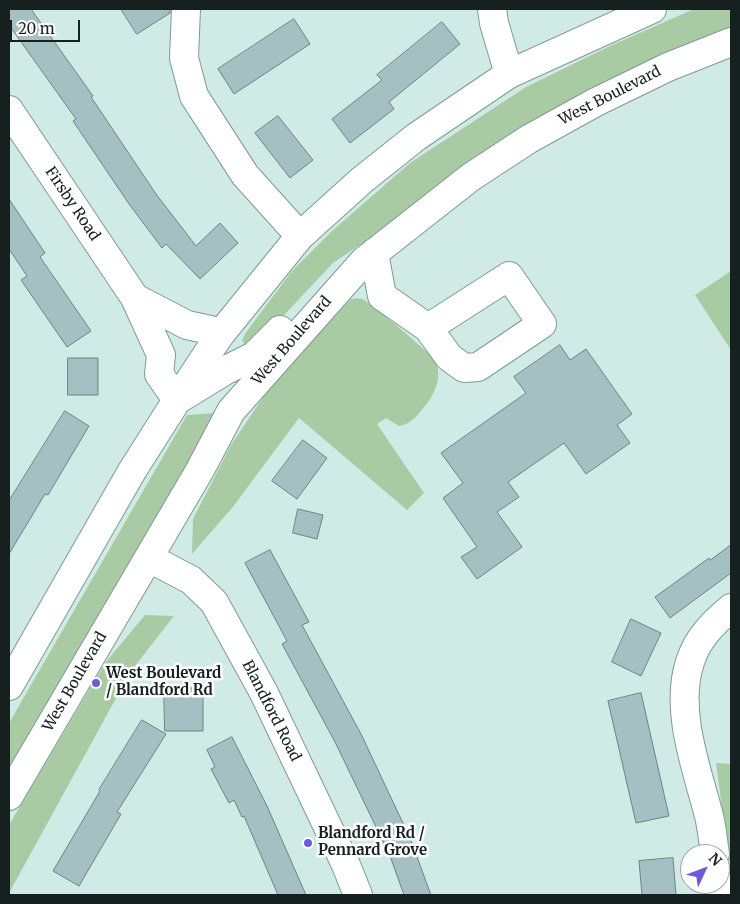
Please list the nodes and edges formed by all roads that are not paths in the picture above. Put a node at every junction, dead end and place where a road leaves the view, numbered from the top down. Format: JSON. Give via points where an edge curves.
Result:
{"nodes":[{"id":1,"x":186,"y":9,"type":"edge"},
{"id":2,"x":492,"y":9,"type":"edge"},
{"id":3,"x":652,"y":9,"type":"edge"},
{"id":4,"x":731,"y":42,"type":"edge"},
{"id":5,"x":509,"y":74,"type":"junction"},
{"id":6,"x":9,"y":110,"type":"edge"},
{"id":7,"x":300,"y":236,"type":"junction"},
{"id":8,"x":369,"y":257,"type":"junction"},
{"id":9,"x":135,"y":298,"type":"junction"},
{"id":10,"x":187,"y":325,"type":"junction"},
{"id":11,"x":428,"y":328,"type":"dead end"},
{"id":12,"x":219,"y":336,"type":"junction"},
{"id":13,"x":161,"y":355,"type":"junction"},
{"id":14,"x":226,"y":370,"type":"junction"},
{"id":15,"x":177,"y":400,"type":"junction"},
{"id":16,"x":231,"y":411,"type":"junction"},
{"id":17,"x":149,"y":558,"type":"junction"},
{"id":18,"x":731,"y":608,"type":"edge"},
{"id":19,"x":9,"y":686,"type":"edge"},
{"id":20,"x":9,"y":796,"type":"edge"},
{"id":21,"x":714,"y":844,"type":"edge"},
{"id":22,"x":358,"y":895,"type":"edge"}],
"edges":[{"from":1,"to":7,"type":"main road","via":[[184,58],[194,96],[245,175]]},
{"from":2,"to":5,"type":"main road"},
{"from":3,"to":5,"type":"main road"},
{"from":4,"to":8,"type":"main road","name":"West Boulevard","via":[[668,66],[529,139],[471,177]]},
{"from":5,"to":7,"type":"main road","via":[[416,137]]},
{"from":6,"to":9,"type":"main road","name":"Firsby Road"},
{"from":7,"to":12,"type":"main road"},
{"from":8,"to":11,"type":"main road","via":[[382,296]]},
{"from":8,"to":14,"type":"main road","via":[[319,292],[254,356]]},
{"from":8,"to":16,"type":"main road","name":"West Boulevard"},
{"from":9,"to":10,"type":"main road","name":"Firsby Road"},
{"from":9,"to":13,"type":"main road","name":"Firsby Road"},
{"from":10,"to":12,"type":"main road","name":"Firsby Road","via":[[210,330]]},
{"from":10,"to":13,"type":"main road"},
{"from":12,"to":14,"type":"main road"},
{"from":12,"to":15,"type":"main road"},
{"from":13,"to":15,"type":"main road","name":"Firsby Road","via":[[159,374]]},
{"from":14,"to":15,"type":"main road"},
{"from":14,"to":16,"type":"main road"},
{"from":15,"to":19,"type":"main road","via":[[132,471]]},
{"from":16,"to":17,"type":"main road","name":"West Boulevard"},
{"from":17,"to":20,"type":"main road","name":"West Boulevard"},
{"from":17,"to":22,"type":"main road","name":"Blandford Road","via":[[191,580],[214,602],[264,693]]},
{"from":18,"to":21,"type":"main road","via":[[713,622],[701,638],[690,662],[684,699]]}]}
